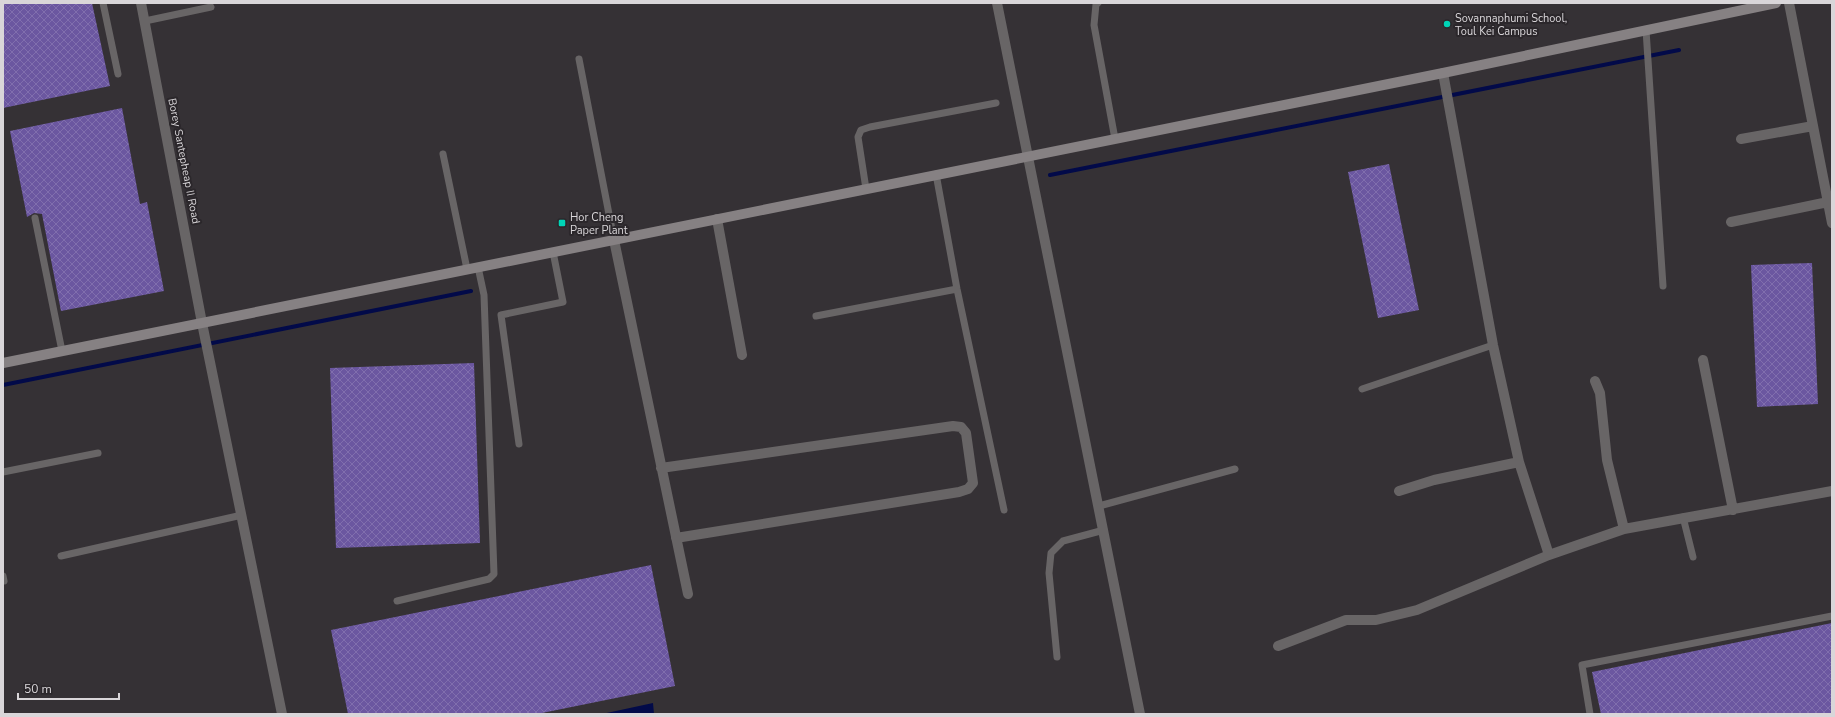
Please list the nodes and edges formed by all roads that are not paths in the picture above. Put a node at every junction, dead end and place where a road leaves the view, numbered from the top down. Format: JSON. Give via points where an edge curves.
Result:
{"nodes":[{"id":1,"x":103,"y":3,"type":"edge"},
{"id":2,"x":142,"y":3,"type":"edge"},
{"id":3,"x":997,"y":3,"type":"edge"},
{"id":4,"x":1098,"y":3,"type":"edge"},
{"id":5,"x":1776,"y":3,"type":"edge"},
{"id":6,"x":1789,"y":3,"type":"edge"},
{"id":7,"x":211,"y":7,"type":"dead end"},
{"id":8,"x":145,"y":21,"type":"junction"},
{"id":9,"x":1646,"y":30,"type":"junction"},
{"id":10,"x":579,"y":59,"type":"dead end"},
{"id":11,"x":1443,"y":73,"type":"junction"},
{"id":12,"x":118,"y":74,"type":"dead end"},
{"id":13,"x":996,"y":103,"type":"dead end"},
{"id":14,"x":1814,"y":126,"type":"junction"},
{"id":15,"x":1115,"y":139,"type":"junction"},
{"id":16,"x":1741,"y":139,"type":"dead end"},
{"id":17,"x":443,"y":154,"type":"dead end"},
{"id":18,"x":1028,"y":156,"type":"junction"},
{"id":19,"x":936,"y":174,"type":"junction"},
{"id":20,"x":866,"y":189,"type":"junction"},
{"id":21,"x":1828,"y":202,"type":"junction"},
{"id":22,"x":35,"y":218,"type":"dead end"},
{"id":23,"x":717,"y":219,"type":"junction"},
{"id":24,"x":1731,"y":222,"type":"dead end"},
{"id":25,"x":1832,"y":223,"type":"edge"},
{"id":26,"x":614,"y":240,"type":"junction"},
{"id":27,"x":553,"y":252,"type":"junction"},
{"id":28,"x":478,"y":267,"type":"junction"},
{"id":29,"x":467,"y":269,"type":"junction"},
{"id":30,"x":1663,"y":286,"type":"dead end"},
{"id":31,"x":957,"y":289,"type":"junction"},
{"id":32,"x":816,"y":316,"type":"dead end"},
{"id":33,"x":202,"y":322,"type":"junction"},
{"id":34,"x":1493,"y":345,"type":"junction"},
{"id":35,"x":62,"y":351,"type":"junction"},
{"id":36,"x":742,"y":355,"type":"dead end"},
{"id":37,"x":1703,"y":360,"type":"dead end"},
{"id":38,"x":3,"y":362,"type":"edge"},
{"id":39,"x":1595,"y":381,"type":"dead end"},
{"id":40,"x":1362,"y":389,"type":"dead end"},
{"id":41,"x":519,"y":444,"type":"dead end"},
{"id":42,"x":98,"y":453,"type":"dead end"},
{"id":43,"x":1519,"y":462,"type":"junction"},
{"id":44,"x":662,"y":468,"type":"junction"},
{"id":45,"x":1235,"y":469,"type":"dead end"},
{"id":46,"x":3,"y":472,"type":"edge"},
{"id":47,"x":1399,"y":491,"type":"dead end"},
{"id":48,"x":1832,"y":491,"type":"edge"},
{"id":49,"x":1100,"y":506,"type":"junction"},
{"id":50,"x":1004,"y":510,"type":"dead end"},
{"id":51,"x":1733,"y":510,"type":"junction"},
{"id":52,"x":242,"y":515,"type":"junction"},
{"id":53,"x":1683,"y":517,"type":"junction"},
{"id":54,"x":1624,"y":529,"type":"junction"},
{"id":55,"x":1104,"y":530,"type":"junction"},
{"id":56,"x":676,"y":538,"type":"junction"},
{"id":57,"x":1549,"y":555,"type":"junction"},
{"id":58,"x":61,"y":556,"type":"dead end"},
{"id":59,"x":1693,"y":557,"type":"dead end"},
{"id":60,"x":688,"y":594,"type":"dead end"},
{"id":61,"x":397,"y":601,"type":"dead end"},
{"id":62,"x":1832,"y":616,"type":"edge"},
{"id":63,"x":1278,"y":646,"type":"dead end"},
{"id":64,"x":1057,"y":657,"type":"dead end"},
{"id":65,"x":282,"y":714,"type":"edge"},
{"id":66,"x":1140,"y":714,"type":"edge"},
{"id":67,"x":1590,"y":714,"type":"edge"}],
"edges":[{"from":1,"to":12,"type":"lane"},
{"from":2,"to":8,"type":"street","name":"Borey Santepheap II Road"},
{"from":3,"to":18,"type":"street"},
{"from":4,"to":15,"type":"lane","via":[[1094,24]]},
{"from":5,"to":9,"type":"main road"},
{"from":6,"to":14,"type":"street"},
{"from":7,"to":8,"type":"lane"},
{"from":8,"to":33,"type":"street","name":"Borey Santepheap II Road"},
{"from":9,"to":11,"type":"main road"},
{"from":9,"to":30,"type":"lane"},
{"from":10,"to":26,"type":"lane"},
{"from":11,"to":15,"type":"main road"},
{"from":11,"to":34,"type":"street"},
{"from":13,"to":20,"type":"lane","via":[[870,126],[861,130],[858,137]]},
{"from":14,"to":16,"type":"street"},
{"from":14,"to":21,"type":"street"},
{"from":15,"to":18,"type":"main road"},
{"from":17,"to":29,"type":"lane"},
{"from":18,"to":19,"type":"main road"},
{"from":18,"to":49,"type":"street"},
{"from":19,"to":20,"type":"main road"},
{"from":19,"to":31,"type":"lane"},
{"from":20,"to":23,"type":"main road"},
{"from":21,"to":24,"type":"street"},
{"from":21,"to":25,"type":"street"},
{"from":22,"to":35,"type":"lane"},
{"from":23,"to":26,"type":"main road"},
{"from":23,"to":36,"type":"street"},
{"from":26,"to":27,"type":"main road"},
{"from":26,"to":44,"type":"street"},
{"from":27,"to":28,"type":"main road"},
{"from":27,"to":41,"type":"lane","via":[[563,302],[501,315]]},
{"from":28,"to":29,"type":"main road"},
{"from":28,"to":61,"type":"lane","via":[[484,294],[494,574],[489,579]]},
{"from":29,"to":33,"type":"main road"},
{"from":31,"to":32,"type":"lane"},
{"from":31,"to":50,"type":"lane"},
{"from":33,"to":35,"type":"main road"},
{"from":33,"to":52,"type":"street","name":"Borey Santepheap II Road"},
{"from":34,"to":40,"type":"lane"},
{"from":34,"to":43,"type":"street"},
{"from":35,"to":38,"type":"main road"},
{"from":37,"to":51,"type":"street"},
{"from":39,"to":54,"type":"street","via":[[1600,393],[1608,460]]},
{"from":42,"to":46,"type":"lane"},
{"from":43,"to":47,"type":"street","via":[[1434,480]]},
{"from":43,"to":57,"type":"street"},
{"from":44,"to":56,"type":"street"},
{"from":44,"to":56,"type":"street","via":[[953,426],[961,427],[966,433],[973,483],[968,489]]},
{"from":45,"to":49,"type":"lane"},
{"from":48,"to":51,"type":"street"},
{"from":49,"to":55,"type":"street"},
{"from":51,"to":53,"type":"street"},
{"from":52,"to":58,"type":"lane"},
{"from":52,"to":65,"type":"street","name":"Borey Santepheap II Road"},
{"from":53,"to":54,"type":"street"},
{"from":53,"to":59,"type":"lane"},
{"from":54,"to":57,"type":"street"},
{"from":55,"to":64,"type":"lane","via":[[1063,541],[1051,553],[1049,573]]},
{"from":55,"to":66,"type":"street"},
{"from":56,"to":60,"type":"street"},
{"from":57,"to":63,"type":"street","via":[[1417,610],[1376,620],[1346,620]]},
{"from":62,"to":67,"type":"lane","via":[[1582,665]]}]}
